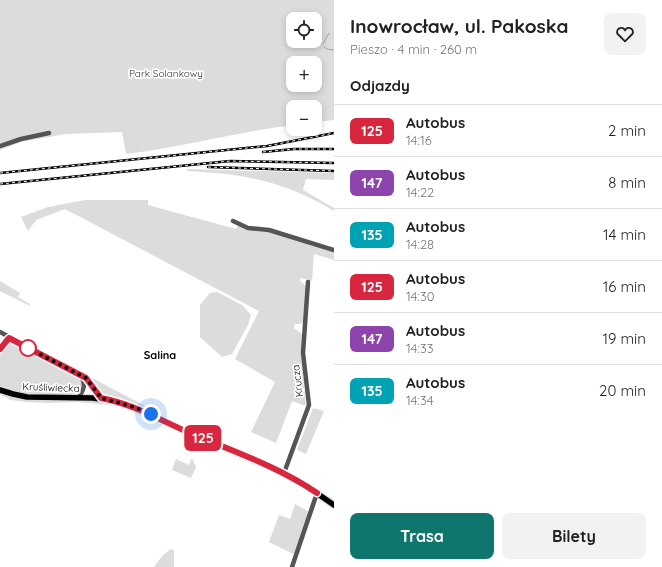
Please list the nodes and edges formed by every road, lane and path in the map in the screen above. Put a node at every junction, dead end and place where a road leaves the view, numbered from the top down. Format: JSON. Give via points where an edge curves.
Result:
{"nodes":[{"id":1,"x":48,"y":133,"type":"dead end"},
{"id":2,"x":0,"y":146,"type":"edge"},
{"id":3,"x":233,"y":220,"type":"dead end"},
{"id":4,"x":334,"y":250,"type":"edge"},
{"id":5,"x":308,"y":282,"type":"dead end"},
{"id":6,"x":0,"y":332,"type":"edge"},
{"id":7,"x":9,"y":338,"type":"junction"},
{"id":8,"x":0,"y":349,"type":"edge"},
{"id":9,"x":77,"y":374,"type":"junction"},
{"id":10,"x":0,"y":390,"type":"edge"},
{"id":11,"x":78,"y":398,"type":"junction"},
{"id":12,"x":101,"y":398,"type":"junction"},
{"id":13,"x":284,"y":473,"type":"junction"},
{"id":14,"x":317,"y":493,"type":"junction"},
{"id":15,"x":334,"y":505,"type":"edge"},
{"id":16,"x":292,"y":567,"type":"edge"}],
"edges":[{"from":1,"to":2,"type":"street"},
{"from":3,"to":4,"type":"street","via":[[248,228],[269,230]]},
{"from":5,"to":13,"type":"street","name":"Krucza","via":[[303,354],[309,405]]},
{"from":6,"to":7,"type":"street"},
{"from":7,"to":8,"type":"street"},
{"from":7,"to":9,"type":"street"},
{"from":9,"to":11,"type":"street","via":[[83,378],[84,386]]},
{"from":9,"to":12,"type":"street","via":[[86,378]]},
{"from":10,"to":11,"type":"main road","name":"Kruśliwiecka","via":[[27,397]]},
{"from":11,"to":12,"type":"main road","name":"Kruśliwiecka"},
{"from":12,"to":13,"type":"main road","name":"Kruśliwiecka","via":[[140,409]]},
{"from":13,"to":14,"type":"main road","name":"Kruśliwiecka"},
{"from":14,"to":15,"type":"main road","name":"Kruśliwiecka"},
{"from":14,"to":16,"type":"street"}]}
